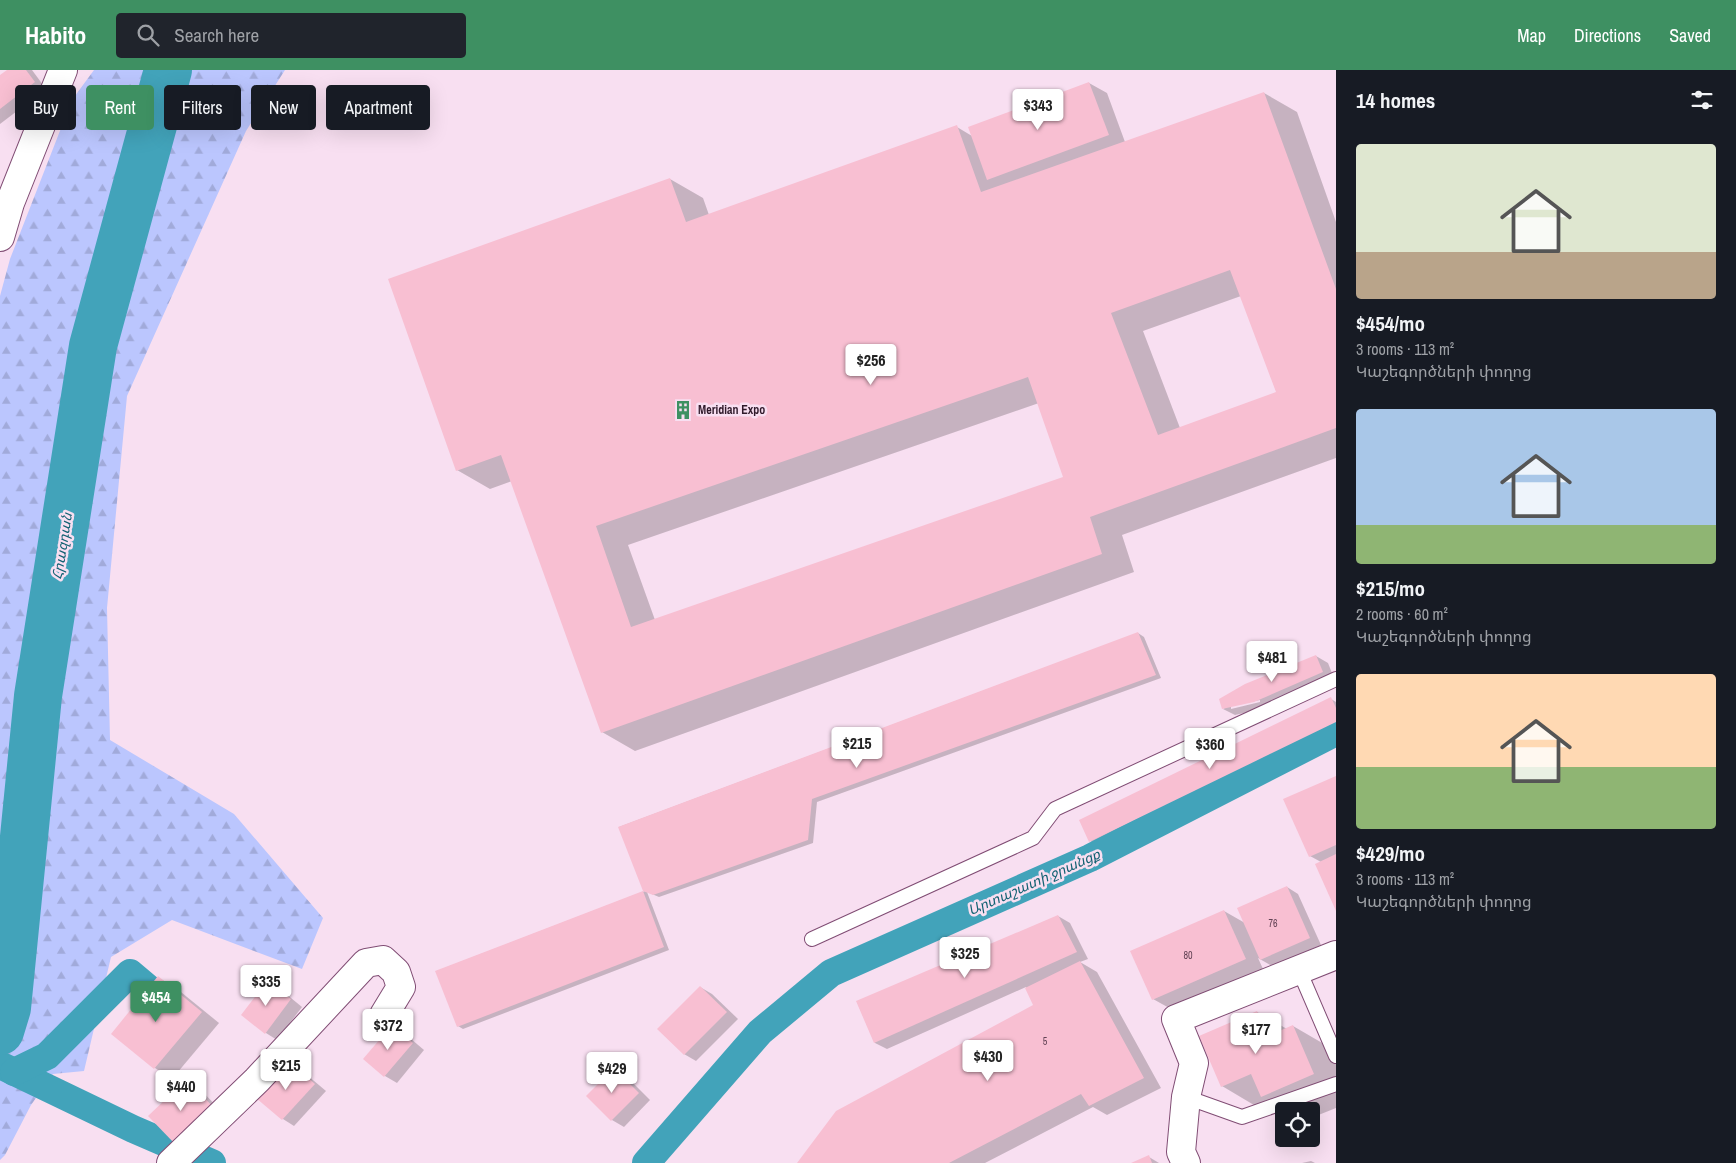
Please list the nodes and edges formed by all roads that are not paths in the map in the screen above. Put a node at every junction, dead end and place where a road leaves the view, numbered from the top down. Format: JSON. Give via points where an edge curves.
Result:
{"nodes":[{"id":1,"x":63,"y":70,"type":"edge"},
{"id":2,"x":0,"y":236,"type":"edge"},
{"id":3,"x":1336,"y":679,"type":"edge"},
{"id":4,"x":812,"y":939,"type":"dead end"},
{"id":5,"x":1336,"y":955,"type":"edge"},
{"id":6,"x":1299,"y":970,"type":"junction"},
{"id":7,"x":384,"y":1015,"type":"dead end"},
{"id":8,"x":1336,"y":1055,"type":"edge"},
{"id":9,"x":1336,"y":1084,"type":"edge"},
{"id":10,"x":1186,"y":1097,"type":"junction"},
{"id":11,"x":171,"y":1163,"type":"edge"},
{"id":12,"x":1186,"y":1163,"type":"edge"}],
"edges":[{"from":1,"to":2,"type":"street"},
{"from":3,"to":4,"type":"lane","via":[[1055,809],[1033,838]]},
{"from":5,"to":6,"type":"street"},
{"from":6,"to":8,"type":"lane"},
{"from":6,"to":10,"type":"street","via":[[1176,1019],[1194,1063]]},
{"from":7,"to":11,"type":"street","via":[[401,987],[396,972],[383,960],[366,963],[257,1080]]},
{"from":9,"to":10,"type":"lane","via":[[1242,1117]]},
{"from":10,"to":12,"type":"street","via":[[1182,1152]]}]}
